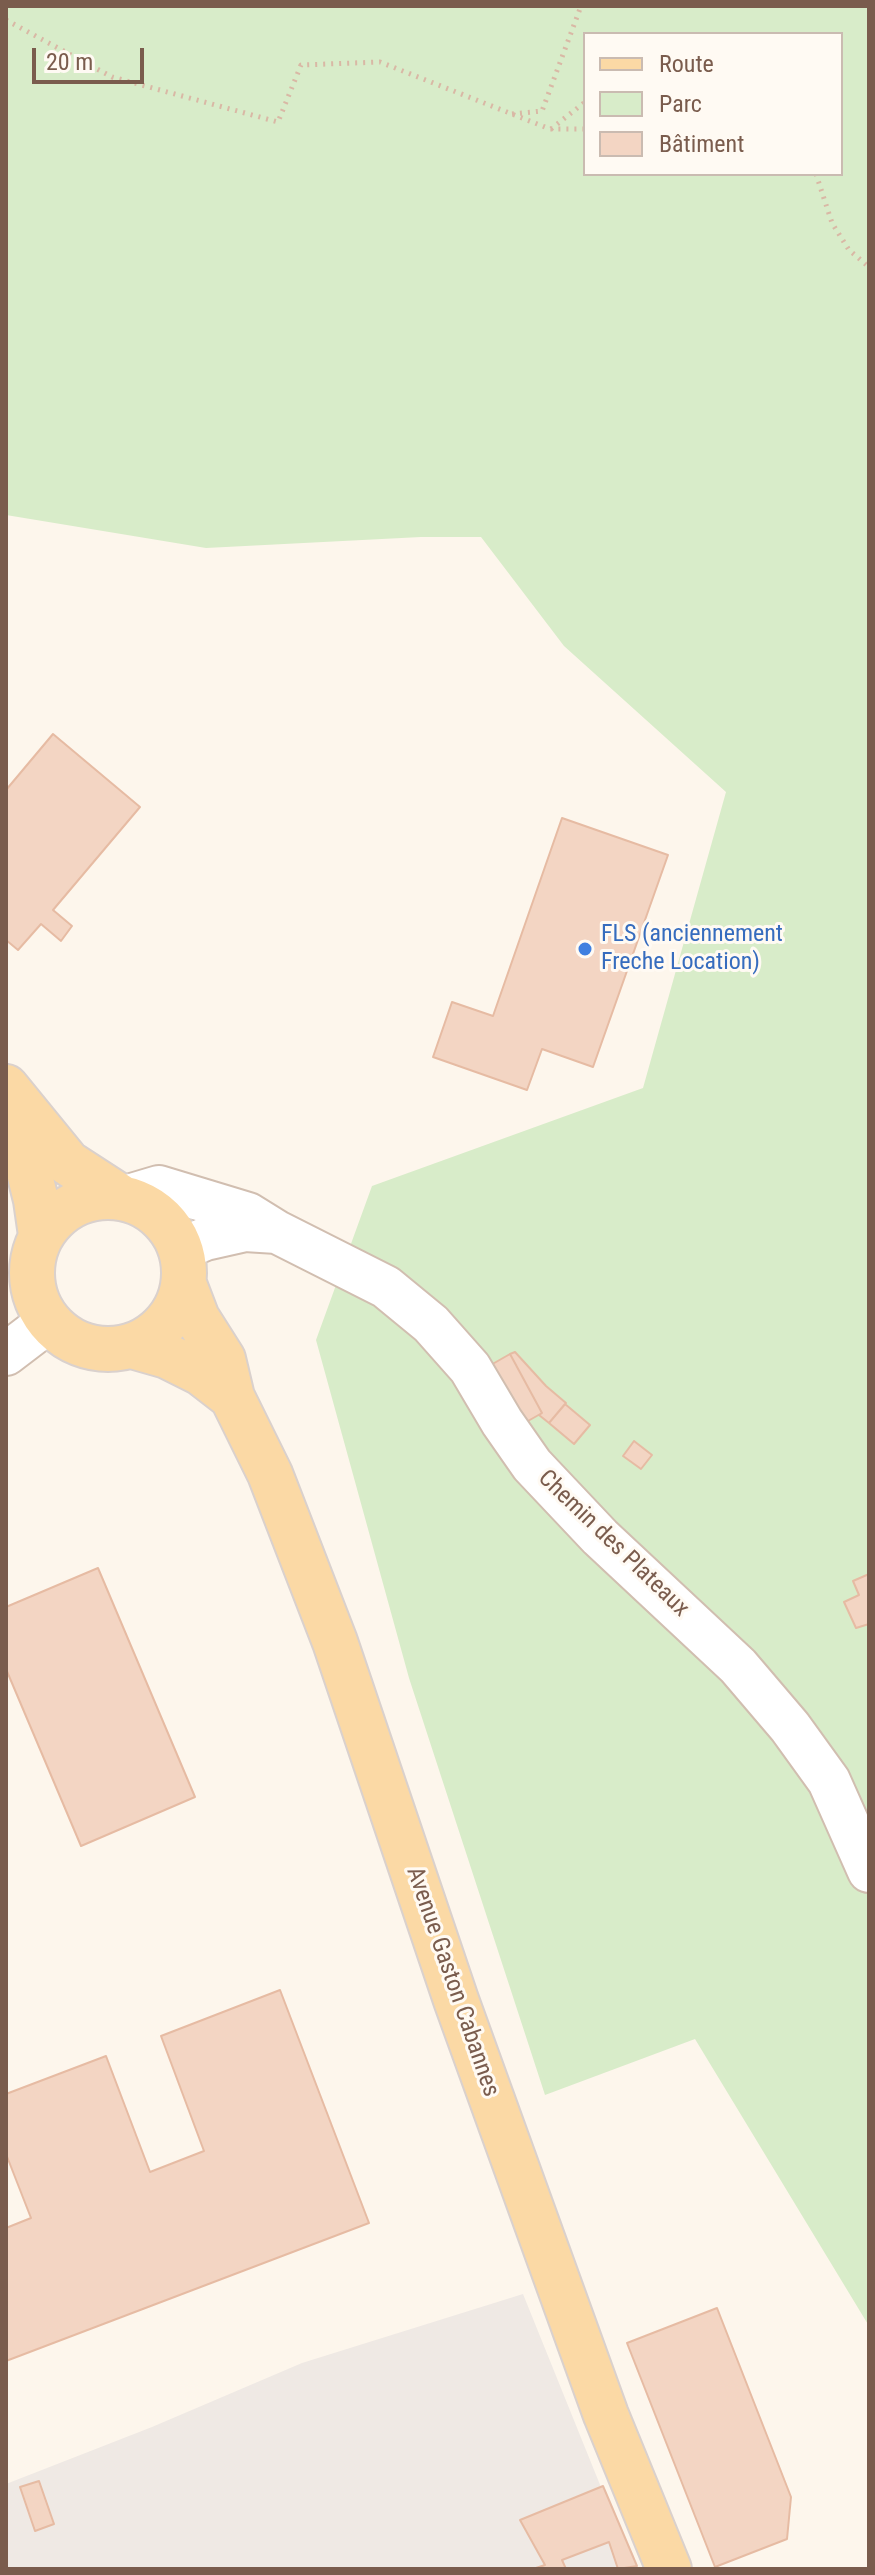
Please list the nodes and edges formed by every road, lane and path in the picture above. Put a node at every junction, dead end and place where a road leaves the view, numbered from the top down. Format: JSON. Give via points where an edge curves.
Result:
{"nodes":[{"id":1,"x":581,"y":6,"type":"edge"},
{"id":2,"x":6,"y":20,"type":"edge"},
{"id":3,"x":583,"y":104,"type":"edge"},
{"id":4,"x":511,"y":114,"type":"junction"},
{"id":5,"x":550,"y":129,"type":"junction"},
{"id":6,"x":583,"y":129,"type":"edge"},
{"id":7,"x":817,"y":176,"type":"edge"},
{"id":8,"x":869,"y":267,"type":"edge"},
{"id":9,"x":6,"y":1087,"type":"edge"},
{"id":10,"x":6,"y":1131,"type":"edge"},
{"id":11,"x":122,"y":1198,"type":"junction"},
{"id":12,"x":41,"y":1235,"type":"junction"},
{"id":13,"x":195,"y":1243,"type":"junction"},
{"id":14,"x":48,"y":1322,"type":"junction"},
{"id":15,"x":132,"y":1346,"type":"junction"},
{"id":16,"x":6,"y":1354,"type":"edge"},
{"id":17,"x":232,"y":1397,"type":"junction"},
{"id":18,"x":869,"y":1871,"type":"edge"},
{"id":19,"x":669,"y":2569,"type":"edge"}],
"edges":[{"from":1,"to":4,"type":"path","via":[[542,111]]},
{"from":2,"to":4,"type":"path","via":[[112,77],[278,122],[301,65],[380,62]]},
{"from":3,"to":5,"type":"path"},
{"from":4,"to":5,"type":"path"},
{"from":5,"to":6,"type":"path"},
{"from":7,"to":8,"type":"path","via":[[832,223],[849,250]]},
{"from":9,"to":11,"type":"main road","via":[[68,1163]]},
{"from":10,"to":12,"type":"main road","via":[[27,1164]]},
{"from":11,"to":12,"type":"main road","via":[[98,1197],[75,1204]]},
{"from":11,"to":13,"type":"main road","via":[[141,1204]]},
{"from":12,"to":14,"type":"main road","via":[[32,1256],[31,1279]]},
{"from":13,"to":15,"type":"main road","via":[[178,1304],[167,1322]]},
{"from":13,"to":17,"type":"main road","name":"Avenue Gaston Cabannes","via":[[197,1318],[223,1359]]},
{"from":13,"to":18,"type":"street","name":"Chemin des Plateaux","via":[[248,1214],[386,1287],[431,1324],[470,1368],[540,1475],[738,1666],[790,1727],[829,1781]]},
{"from":14,"to":15,"type":"main road","via":[[86,1347]]},
{"from":14,"to":16,"type":"street"},
{"from":15,"to":17,"type":"main road","name":"Avenue Gaston Cabannes","via":[[201,1373]]},
{"from":17,"to":19,"type":"main road","name":"Avenue Gaston Cabannes","via":[[270,1474],[335,1642],[456,2000],[606,2415]]}]}
